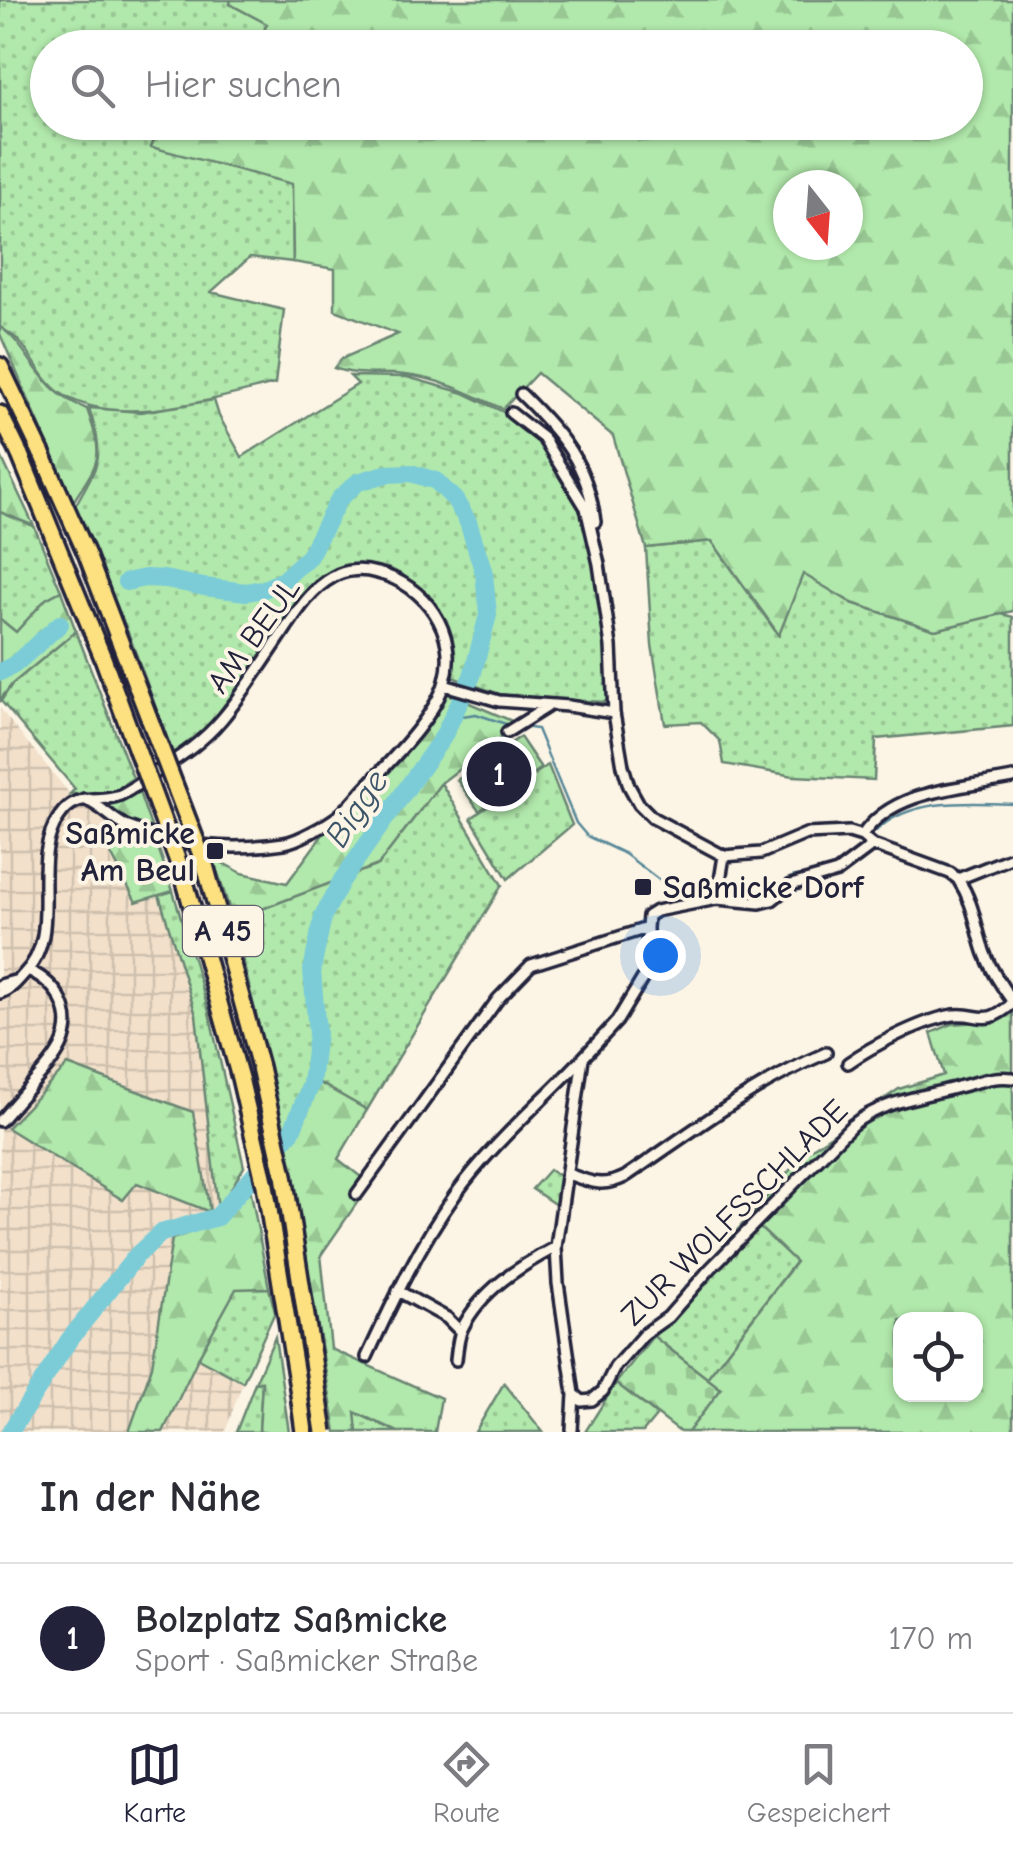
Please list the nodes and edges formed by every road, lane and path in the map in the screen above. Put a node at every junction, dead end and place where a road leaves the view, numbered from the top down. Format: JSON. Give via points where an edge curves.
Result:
{"nodes":[{"id":1,"x":0,"y":366,"type":"edge"},
{"id":2,"x":522,"y":394,"type":"dead end"},
{"id":3,"x":512,"y":413,"type":"dead end"},
{"id":4,"x":0,"y":414,"type":"edge"},
{"id":5,"x":599,"y":564,"type":"junction"},
{"id":6,"x":444,"y":685,"type":"junction"},
{"id":7,"x":549,"y":706,"type":"junction"},
{"id":8,"x":614,"y":713,"type":"junction"},
{"id":9,"x":507,"y":732,"type":"dead end"},
{"id":10,"x":1013,"y":778,"type":"edge"},
{"id":11,"x":81,"y":800,"type":"junction"},
{"id":12,"x":862,"y":836,"type":"junction"},
{"id":13,"x":873,"y":845,"type":"junction"},
{"id":14,"x":724,"y":856,"type":"junction"},
{"id":15,"x":1013,"y":857,"type":"edge"},
{"id":16,"x":958,"y":879,"type":"junction"},
{"id":17,"x":717,"y":900,"type":"junction"},
{"id":18,"x":647,"y":928,"type":"junction"},
{"id":19,"x":28,"y":970,"type":"junction"},
{"id":20,"x":18,"y":980,"type":"junction"},
{"id":21,"x":0,"y":984,"type":"edge"},
{"id":22,"x":0,"y":993,"type":"edge"},
{"id":23,"x":1013,"y":1003,"type":"edge"},
{"id":24,"x":826,"y":1054,"type":"dead end"},
{"id":25,"x":583,"y":1058,"type":"junction"},
{"id":26,"x":848,"y":1062,"type":"dead end"},
{"id":27,"x":1013,"y":1078,"type":"edge"},
{"id":28,"x":0,"y":1121,"type":"edge"},
{"id":29,"x":568,"y":1174,"type":"junction"},
{"id":30,"x":357,"y":1194,"type":"dead end"},
{"id":31,"x":556,"y":1247,"type":"junction"},
{"id":32,"x":398,"y":1290,"type":"junction"},
{"id":33,"x":460,"y":1332,"type":"junction"},
{"id":34,"x":367,"y":1357,"type":"dead end"},
{"id":35,"x":456,"y":1360,"type":"dead end"},
{"id":36,"x":574,"y":1394,"type":"junction"},
{"id":37,"x":572,"y":1430,"type":"edge"},
{"id":38,"x":304,"y":1432,"type":"edge"},
{"id":39,"x":324,"y":1432,"type":"edge"}],
"edges":[{"from":1,"to":39,"type":"highway","number":"A 45","bridge":true,"via":[[87,555],[204,865],[284,1175]]},
{"from":2,"to":5,"type":"street","via":[[578,461],[593,506]]},
{"from":3,"to":5,"type":"street","via":[[544,438],[586,508]]},
{"from":4,"to":38,"type":"highway","number":"A 45","bridge":true,"via":[[184,878],[265,1185]]},
{"from":5,"to":8,"type":"street"},
{"from":6,"to":7,"type":"street"},
{"from":6,"to":11,"type":"street","name":"AM BEUL","via":[[424,722],[340,815],[289,843],[222,848],[182,842],[147,834]]},
{"from":6,"to":11,"type":"street","name":"AM BEUL","via":[[444,628],[421,597],[397,579],[343,572],[298,610],[200,744],[119,796]]},
{"from":7,"to":8,"type":"street"},
{"from":7,"to":9,"type":"street"},
{"from":8,"to":14,"type":"street","via":[[623,766],[639,804]]},
{"from":10,"to":12,"type":"street","via":[[900,803]]},
{"from":11,"to":19,"type":"street","via":[[51,830],[43,928]]},
{"from":12,"to":13,"type":"street"},
{"from":12,"to":14,"type":"street","via":[[806,834],[761,853]]},
{"from":13,"to":16,"type":"street"},
{"from":13,"to":17,"type":"street","via":[[837,872],[791,886],[772,900]]},
{"from":14,"to":17,"type":"street"},
{"from":15,"to":16,"type":"street"},
{"from":16,"to":23,"type":"street","via":[[998,982]]},
{"from":17,"to":18,"type":"street","via":[[656,911]]},
{"from":18,"to":25,"type":"street","via":[[646,973],[617,1021]]},
{"from":18,"to":30,"type":"street","via":[[531,966],[498,999]]},
{"from":19,"to":20,"type":"street"},
{"from":19,"to":28,"type":"street","via":[[56,990],[66,1030],[47,1070]]},
{"from":20,"to":21,"type":"street"},
{"from":20,"to":22,"type":"street"},
{"from":23,"to":26,"type":"street","via":[[990,1019],[943,1016]]},
{"from":24,"to":29,"type":"street","via":[[762,1084],[611,1184]]},
{"from":25,"to":29,"type":"street"},
{"from":25,"to":32,"type":"street","via":[[456,1194]]},
{"from":27,"to":36,"type":"street","name":"ZUR WOLFSSCHLADE","via":[[992,1076],[868,1112],[644,1334],[603,1391],[592,1400]]},
{"from":29,"to":31,"type":"street"},
{"from":31,"to":33,"type":"street","via":[[495,1286]]},
{"from":31,"to":36,"type":"street"},
{"from":32,"to":33,"type":"street"},
{"from":32,"to":34,"type":"street"},
{"from":33,"to":35,"type":"street"},
{"from":36,"to":37,"type":"street"}]}
